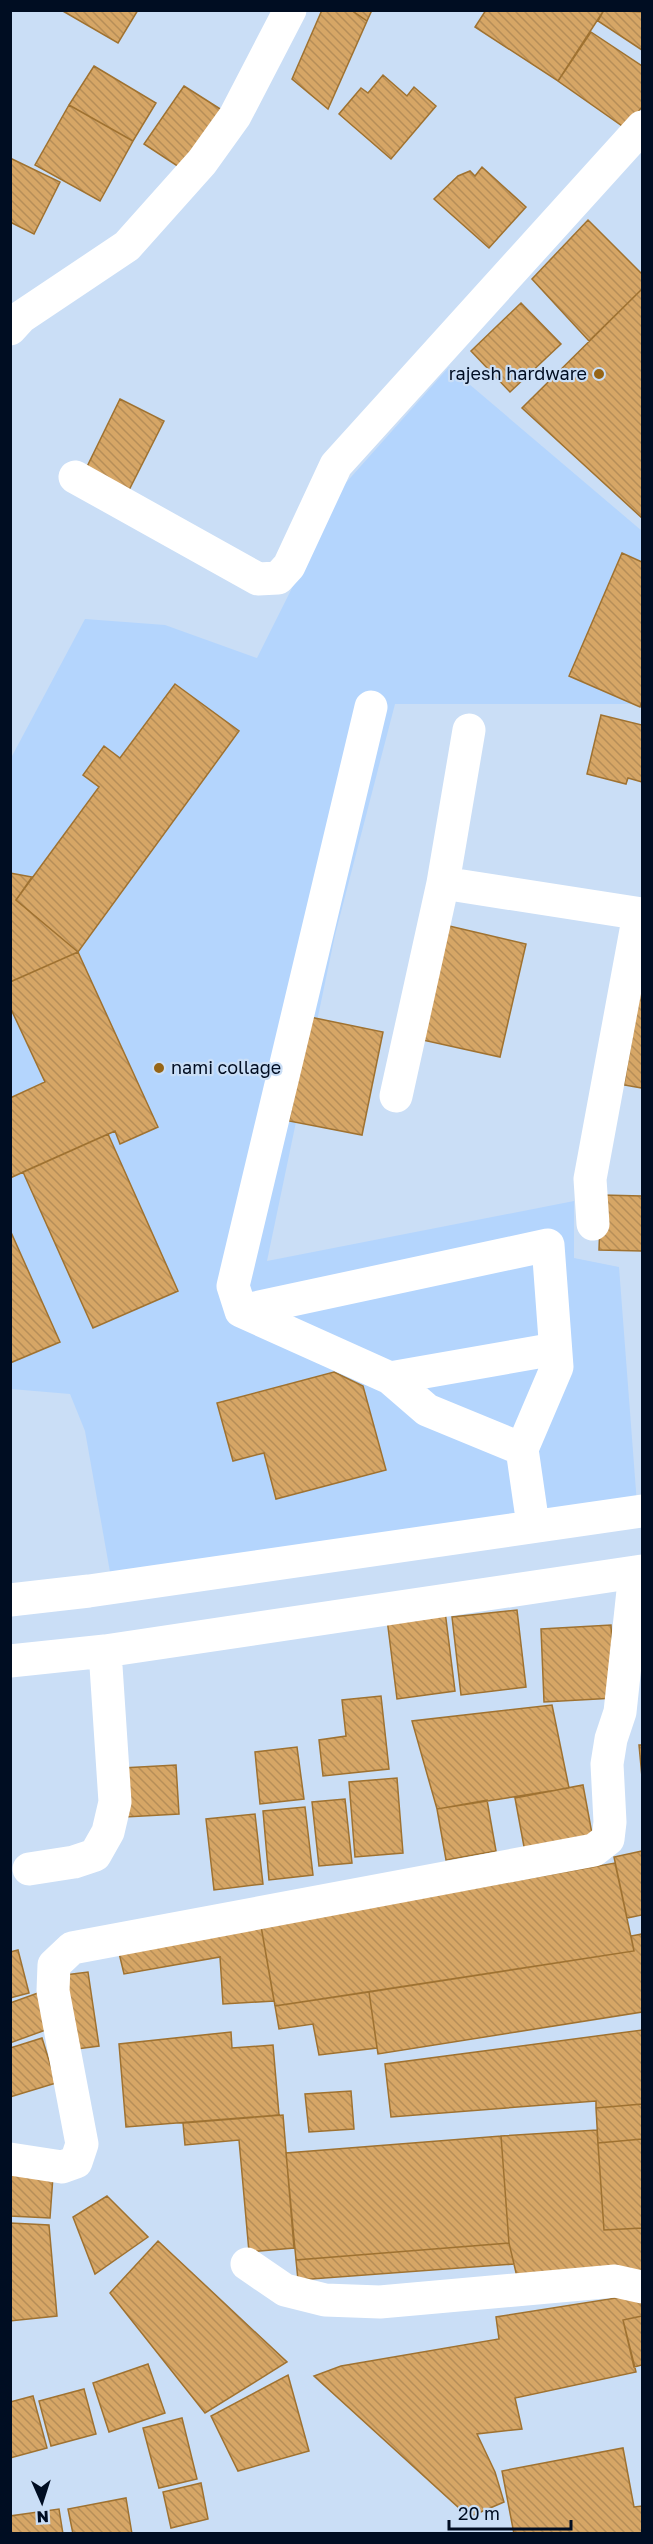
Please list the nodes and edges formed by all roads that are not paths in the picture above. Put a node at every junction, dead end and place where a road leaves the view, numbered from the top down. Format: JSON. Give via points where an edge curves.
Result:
{"nodes":[{"id":1,"x":290,"y":10,"type":"edge"},
{"id":2,"x":642,"y":127,"type":"edge"},
{"id":3,"x":10,"y":329,"type":"edge"},
{"id":4,"x":75,"y":477,"type":"dead end"},
{"id":5,"x":370,"y":707,"type":"dead end"},
{"id":6,"x":469,"y":730,"type":"dead end"},
{"id":7,"x":443,"y":883,"type":"junction"},
{"id":8,"x":641,"y":914,"type":"edge"},
{"id":9,"x":396,"y":1096,"type":"dead end"},
{"id":10,"x":593,"y":1224,"type":"dead end"},
{"id":11,"x":241,"y":1311,"type":"junction"},
{"id":12,"x":555,"y":1348,"type":"junction"},
{"id":13,"x":390,"y":1378,"type":"junction"},
{"id":14,"x":522,"y":1449,"type":"junction"},
{"id":15,"x":642,"y":1511,"type":"edge"},
{"id":16,"x":533,"y":1525,"type":"junction"},
{"id":17,"x":639,"y":1571,"type":"edge"},
{"id":18,"x":10,"y":1600,"type":"edge"},
{"id":19,"x":105,"y":1651,"type":"junction"},
{"id":20,"x":10,"y":1661,"type":"edge"},
{"id":21,"x":29,"y":1869,"type":"dead end"},
{"id":22,"x":10,"y":2159,"type":"edge"},
{"id":23,"x":247,"y":2264,"type":"dead end"},
{"id":24,"x":642,"y":2287,"type":"edge"}],
"edges":[{"from":1,"to":3,"type":"street","via":[[235,116],[202,162],[127,246],[21,317]]},
{"from":2,"to":4,"type":"street","via":[[336,465],[289,566],[278,578],[258,579]]},
{"from":5,"to":11,"type":"street","via":[[233,1286]]},
{"from":6,"to":7,"type":"street"},
{"from":7,"to":8,"type":"street"},
{"from":7,"to":9,"type":"street"},
{"from":8,"to":10,"type":"street","via":[[590,1179]]},
{"from":11,"to":12,"type":"street","via":[[548,1245]]},
{"from":11,"to":13,"type":"street"},
{"from":12,"to":13,"type":"street"},
{"from":12,"to":14,"type":"street","via":[[557,1367]]},
{"from":13,"to":14,"type":"street","via":[[426,1410]]},
{"from":14,"to":16,"type":"street"},
{"from":15,"to":16,"type":"street"},
{"from":16,"to":18,"type":"street"},
{"from":17,"to":19,"type":"street"},
{"from":17,"to":22,"type":"street","via":[[620,1713],[607,1764],[608,1839],[594,1850],[72,1948],[54,1965],[52,1991],[82,2144],[76,2162],[62,2167]]},
{"from":19,"to":20,"type":"street"},
{"from":19,"to":21,"type":"street","via":[[115,1802],[108,1832],[95,1855]]},
{"from":23,"to":24,"type":"street","via":[[285,2290],[325,2300],[380,2302],[615,2281]]}]}
